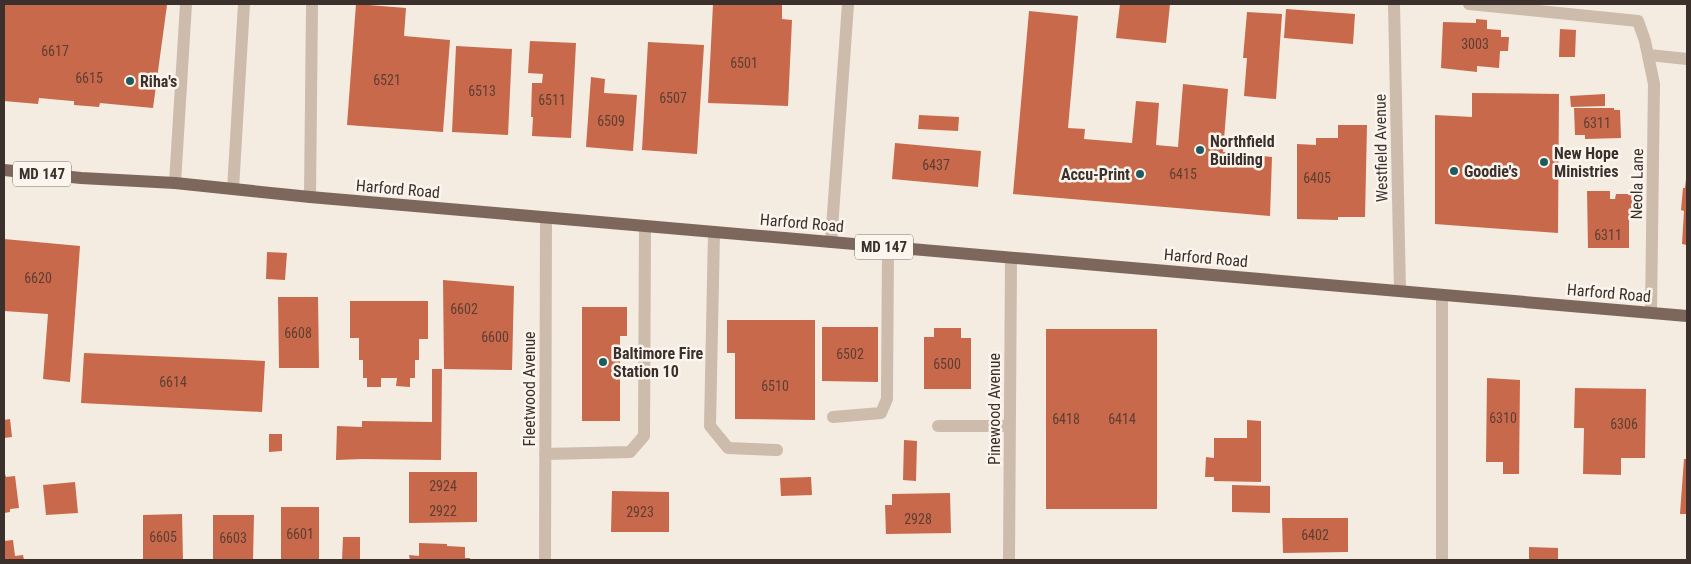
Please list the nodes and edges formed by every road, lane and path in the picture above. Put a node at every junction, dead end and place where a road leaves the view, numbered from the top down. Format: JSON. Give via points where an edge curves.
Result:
{"nodes":[{"id":1,"x":186,"y":4,"type":"edge"},
{"id":2,"x":244,"y":4,"type":"edge"},
{"id":3,"x":312,"y":4,"type":"edge"},
{"id":4,"x":848,"y":4,"type":"edge"},
{"id":5,"x":1394,"y":4,"type":"edge"},
{"id":6,"x":1468,"y":4,"type":"edge"},
{"id":7,"x":1649,"y":56,"type":"junction"},
{"id":8,"x":1687,"y":59,"type":"edge"},
{"id":9,"x":4,"y":170,"type":"edge"},
{"id":10,"x":174,"y":183,"type":"junction"},
{"id":11,"x":233,"y":190,"type":"junction"},
{"id":12,"x":310,"y":197,"type":"junction"},
{"id":13,"x":546,"y":218,"type":"junction"},
{"id":14,"x":645,"y":226,"type":"junction"},
{"id":15,"x":714,"y":232,"type":"junction"},
{"id":16,"x":831,"y":242,"type":"junction"},
{"id":17,"x":888,"y":247,"type":"junction"},
{"id":18,"x":1011,"y":258,"type":"junction"},
{"id":19,"x":1400,"y":291,"type":"junction"},
{"id":20,"x":1442,"y":295,"type":"junction"},
{"id":21,"x":1651,"y":312,"type":"junction"},
{"id":22,"x":1687,"y":316,"type":"edge"},
{"id":23,"x":833,"y":417,"type":"dead end"},
{"id":24,"x":938,"y":426,"type":"dead end"},
{"id":25,"x":1010,"y":426,"type":"junction"},
{"id":26,"x":777,"y":450,"type":"dead end"},
{"id":27,"x":545,"y":454,"type":"junction"},
{"id":28,"x":545,"y":560,"type":"edge"},
{"id":29,"x":1009,"y":560,"type":"edge"},
{"id":30,"x":1442,"y":560,"type":"edge"}],
"edges":[{"from":1,"to":10,"type":"street"},
{"from":2,"to":11,"type":"street"},
{"from":3,"to":12,"type":"street"},
{"from":4,"to":16,"type":"street"},
{"from":5,"to":19,"type":"street","name":"Westfield Avenue"},
{"from":6,"to":7,"type":"street","name":"Neola Lane","via":[[1638,22]]},
{"from":7,"to":8,"type":"street"},
{"from":7,"to":21,"type":"street","name":"Neola Lane","via":[[1654,84]]},
{"from":9,"to":10,"type":"main road","name":"Harford Road","number":"MD 147"},
{"from":10,"to":11,"type":"main road","name":"Harford Road","number":"MD 147"},
{"from":11,"to":12,"type":"main road","name":"Harford Road","number":"MD 147"},
{"from":12,"to":13,"type":"main road","name":"Harford Road","number":"MD 147"},
{"from":13,"to":14,"type":"main road","name":"Harford Road","number":"MD 147"},
{"from":13,"to":27,"type":"street","name":"Fleetwood Avenue"},
{"from":14,"to":15,"type":"main road","name":"Harford Road","number":"MD 147"},
{"from":14,"to":27,"type":"street","via":[[644,436],[630,452]]},
{"from":15,"to":16,"type":"main road","name":"Harford Road","number":"MD 147"},
{"from":15,"to":26,"type":"street","via":[[710,426],[728,448]]},
{"from":16,"to":17,"type":"main road","name":"Harford Road","number":"MD 147"},
{"from":17,"to":18,"type":"main road","name":"Harford Road","number":"MD 147"},
{"from":17,"to":23,"type":"street","via":[[888,399],[881,413]]},
{"from":18,"to":19,"type":"main road","name":"Harford Road","number":"MD 147"},
{"from":18,"to":25,"type":"street","name":"Pinewood Avenue"},
{"from":19,"to":20,"type":"main road","name":"Harford Road","number":"MD 147"},
{"from":20,"to":21,"type":"main road","name":"Harford Road","number":"MD 147"},
{"from":20,"to":30,"type":"street"},
{"from":21,"to":22,"type":"main road","name":"Harford Road","number":"MD 147"},
{"from":24,"to":25,"type":"street"},
{"from":25,"to":29,"type":"street","name":"Pinewood Avenue"},
{"from":27,"to":28,"type":"street","name":"Fleetwood Avenue"}]}
